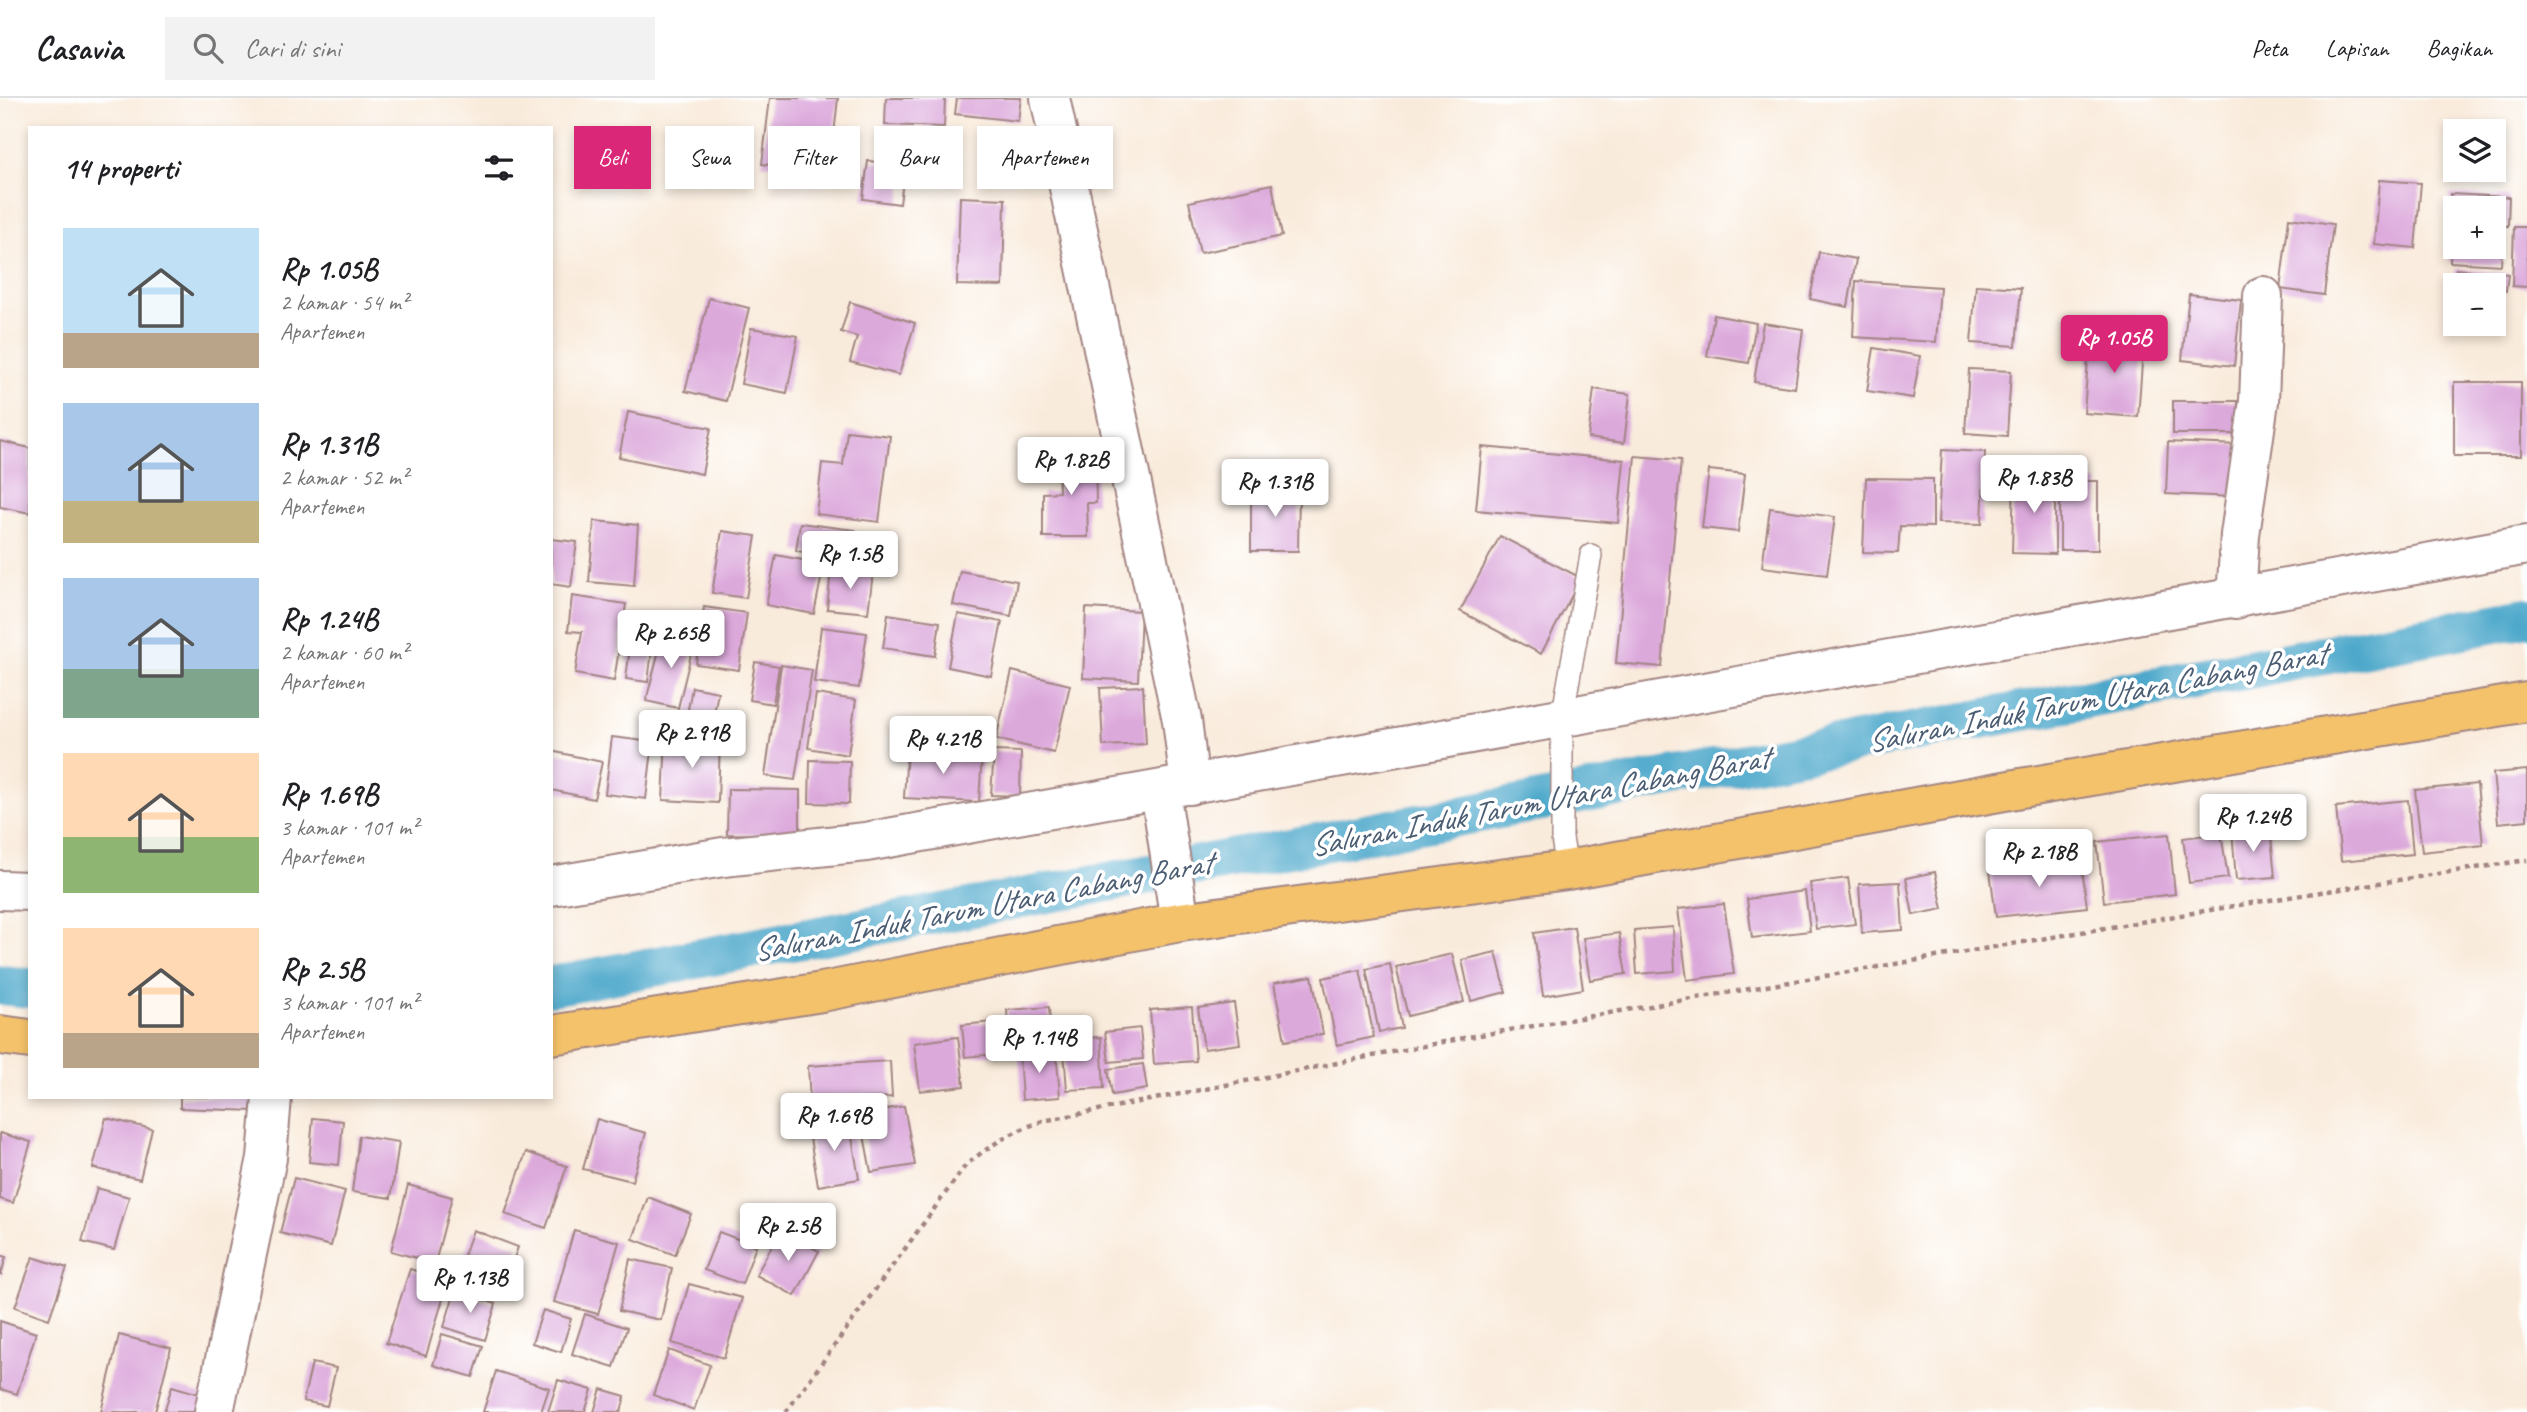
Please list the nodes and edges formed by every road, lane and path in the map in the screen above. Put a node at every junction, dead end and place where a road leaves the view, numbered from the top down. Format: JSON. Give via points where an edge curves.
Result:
{"nodes":[{"id":1,"x":1050,"y":98,"type":"edge"},
{"id":2,"x":2263,"y":296,"type":"dead end"},
{"id":3,"x":2527,"y":545,"type":"edge"},
{"id":4,"x":1591,"y":555,"type":"dead end"},
{"id":5,"x":2236,"y":599,"type":"junction"},
{"id":6,"x":2527,"y":702,"type":"edge"},
{"id":7,"x":1563,"y":735,"type":"junction"},
{"id":8,"x":1171,"y":795,"type":"junction"},
{"id":9,"x":1565,"y":854,"type":"junction"},
{"id":10,"x":2527,"y":860,"type":"edge"},
{"id":11,"x":553,"y":886,"type":"edge"},
{"id":12,"x":0,"y":890,"type":"edge"},
{"id":13,"x":28,"y":891,"type":"edge"},
{"id":14,"x":1180,"y":922,"type":"junction"},
{"id":15,"x":0,"y":1035,"type":"edge"},
{"id":16,"x":553,"y":1035,"type":"edge"},
{"id":17,"x":28,"y":1039,"type":"edge"},
{"id":18,"x":272,"y":1099,"type":"edge"},
{"id":19,"x":214,"y":1412,"type":"edge"},
{"id":20,"x":786,"y":1412,"type":"edge"}],
"edges":[{"from":1,"to":8,"type":"street","via":[[1180,707]]},
{"from":2,"to":5,"type":"street","via":[[2259,401]]},
{"from":3,"to":5,"type":"street"},
{"from":4,"to":7,"type":"lane"},
{"from":5,"to":7,"type":"street"},
{"from":6,"to":9,"type":"main road"},
{"from":7,"to":8,"type":"street"},
{"from":7,"to":9,"type":"lane"},
{"from":8,"to":11,"type":"street"},
{"from":8,"to":14,"type":"street","via":[[1173,875]]},
{"from":9,"to":14,"type":"main road"},
{"from":10,"to":20,"type":"path","via":[[1469,1037],[1043,1121],[1015,1131],[966,1165]]},
{"from":12,"to":13,"type":"street"},
{"from":14,"to":16,"type":"main road","via":[[822,992]]},
{"from":15,"to":17,"type":"main road"},
{"from":18,"to":19,"type":"street","via":[[267,1158]]}]}
